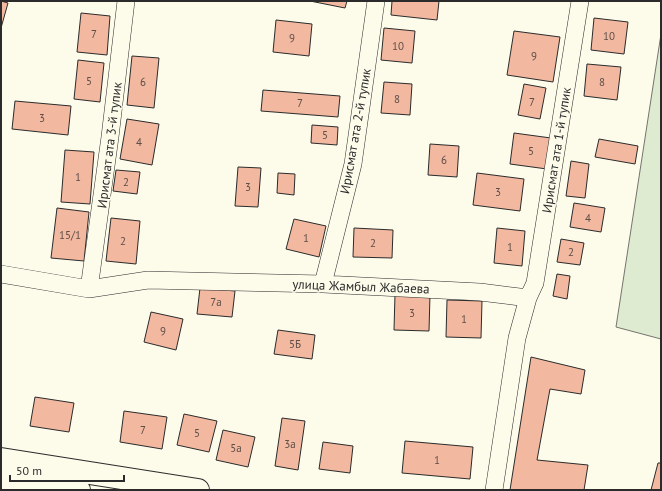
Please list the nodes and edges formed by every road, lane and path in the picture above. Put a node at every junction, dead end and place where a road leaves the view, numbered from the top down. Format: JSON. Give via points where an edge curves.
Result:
{"nodes":[{"id":1,"x":126,"y":1,"type":"edge"},
{"id":2,"x":376,"y":1,"type":"edge"},
{"id":3,"x":580,"y":1,"type":"edge"},
{"id":4,"x":1,"y":274,"type":"edge"},
{"id":5,"x":323,"y":284,"type":"junction"},
{"id":6,"x":90,"y":289,"type":"junction"},
{"id":7,"x":528,"y":298,"type":"junction"},
{"id":8,"x":1,"y":459,"type":"edge"},
{"id":9,"x":1,"y":478,"type":"edge"},
{"id":10,"x":78,"y":490,"type":"edge"},
{"id":11,"x":198,"y":490,"type":"edge"},
{"id":12,"x":494,"y":490,"type":"edge"}],
"edges":[{"from":1,"to":6,"type":"street","name":"Ирисмат ата 3-й тупик"},
{"from":2,"to":5,"type":"street","name":"Ирисмат ата 2-й тупик","via":[[353,164]]},
{"from":3,"to":7,"type":"street","name":"Ирисмат ата 1-й тупик","via":[[535,283]]},
{"from":4,"to":6,"type":"street","name":"улица Жамбыл Жабаева"},
{"from":5,"to":6,"type":"street","name":"улица Жамбыл Жабаева","via":[[148,280]]},
{"from":5,"to":7,"type":"street","name":"улица Жамбыл Жабаева","via":[[480,292]]},
{"from":7,"to":12,"type":"street","via":[[517,338]]},
{"from":8,"to":11,"type":"highway"},
{"from":9,"to":10,"type":"highway"}]}
